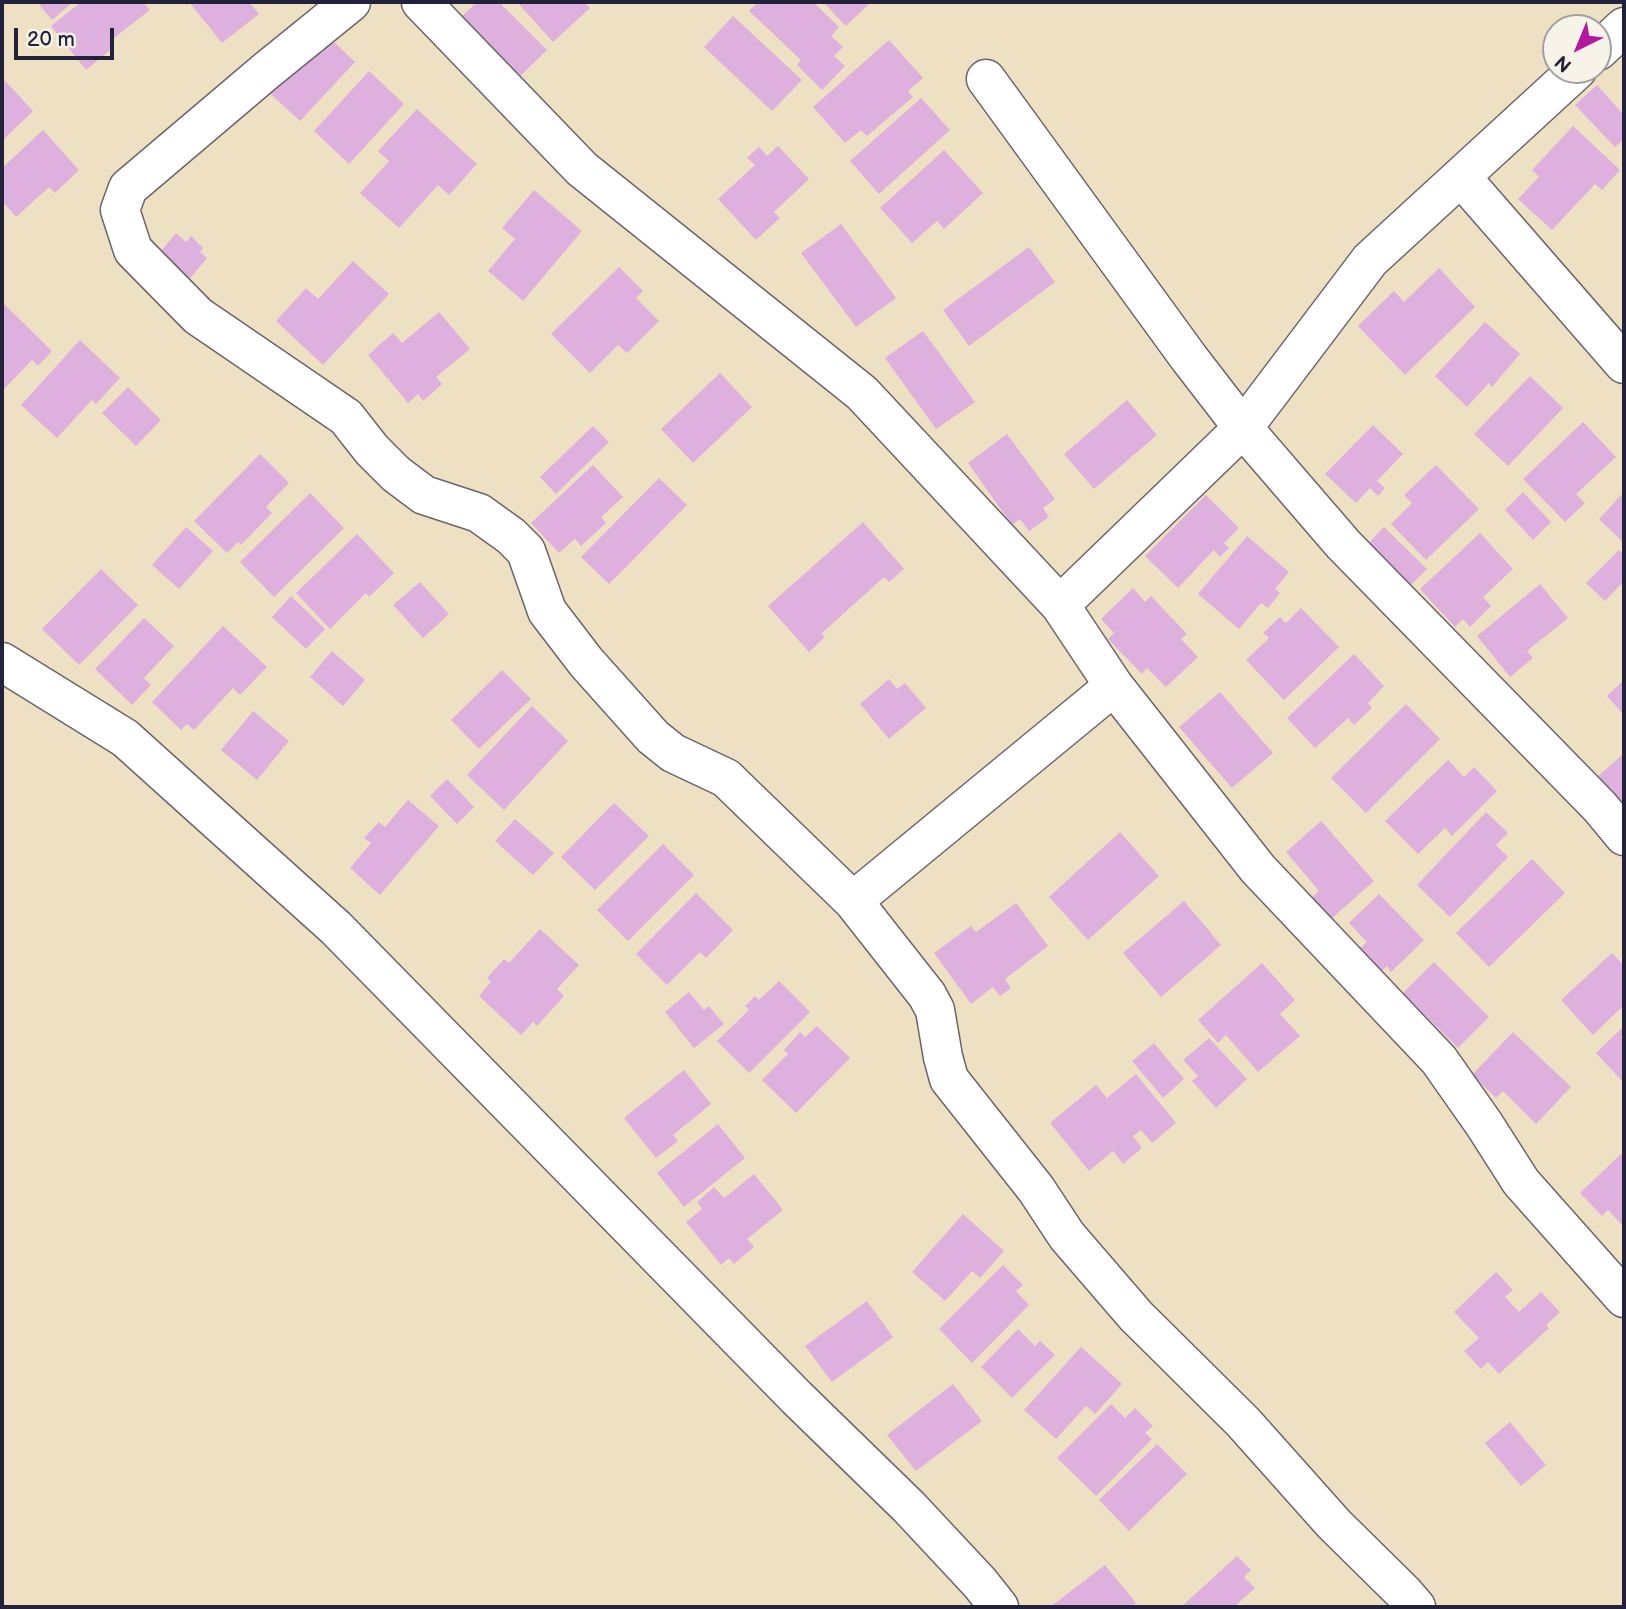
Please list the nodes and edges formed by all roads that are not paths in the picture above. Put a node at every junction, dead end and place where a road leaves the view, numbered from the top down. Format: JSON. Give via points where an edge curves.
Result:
{"nodes":[{"id":1,"x":351,"y":2,"type":"edge"},
{"id":2,"x":421,"y":2,"type":"edge"},
{"id":3,"x":986,"y":79,"type":"dead end"},
{"id":4,"x":1562,"y":84,"type":"edge"},
{"id":5,"x":1461,"y":177,"type":"junction"},
{"id":6,"x":1624,"y":364,"type":"edge"},
{"id":7,"x":1244,"y":428,"type":"junction"},
{"id":8,"x":1060,"y":605,"type":"junction"},
{"id":9,"x":2,"y":662,"type":"edge"},
{"id":10,"x":1114,"y":686,"type":"junction"},
{"id":11,"x":1624,"y":836,"type":"edge"},
{"id":12,"x":853,"y":901,"type":"junction"},
{"id":13,"x":1624,"y":1298,"type":"edge"},
{"id":14,"x":999,"y":1607,"type":"edge"},
{"id":15,"x":1416,"y":1607,"type":"edge"}],
"edges":[{"from":1,"to":12,"type":"street","via":[[128,188],[120,210],[133,250],[198,316],[346,416],[396,474],[424,495],[479,513],[512,536],[526,551],[547,611],[653,737],[673,753],[726,778]]},
{"from":2,"to":8,"type":"street","via":[[582,169],[862,393]]},
{"from":3,"to":7,"type":"street"},
{"from":4,"to":5,"type":"street"},
{"from":5,"to":6,"type":"street"},
{"from":5,"to":7,"type":"street","via":[[1370,260]]},
{"from":7,"to":8,"type":"street"},
{"from":7,"to":11,"type":"street","via":[[1343,544]]},
{"from":8,"to":10,"type":"street"},
{"from":9,"to":14,"type":"street","via":[[125,738],[336,928],[909,1507]]},
{"from":10,"to":12,"type":"street"},
{"from":10,"to":13,"type":"street","via":[[1258,869],[1438,1060],[1521,1182]]},
{"from":12,"to":15,"type":"street","via":[[928,995],[949,1079],[1067,1236],[1136,1316],[1243,1422]]}]}
